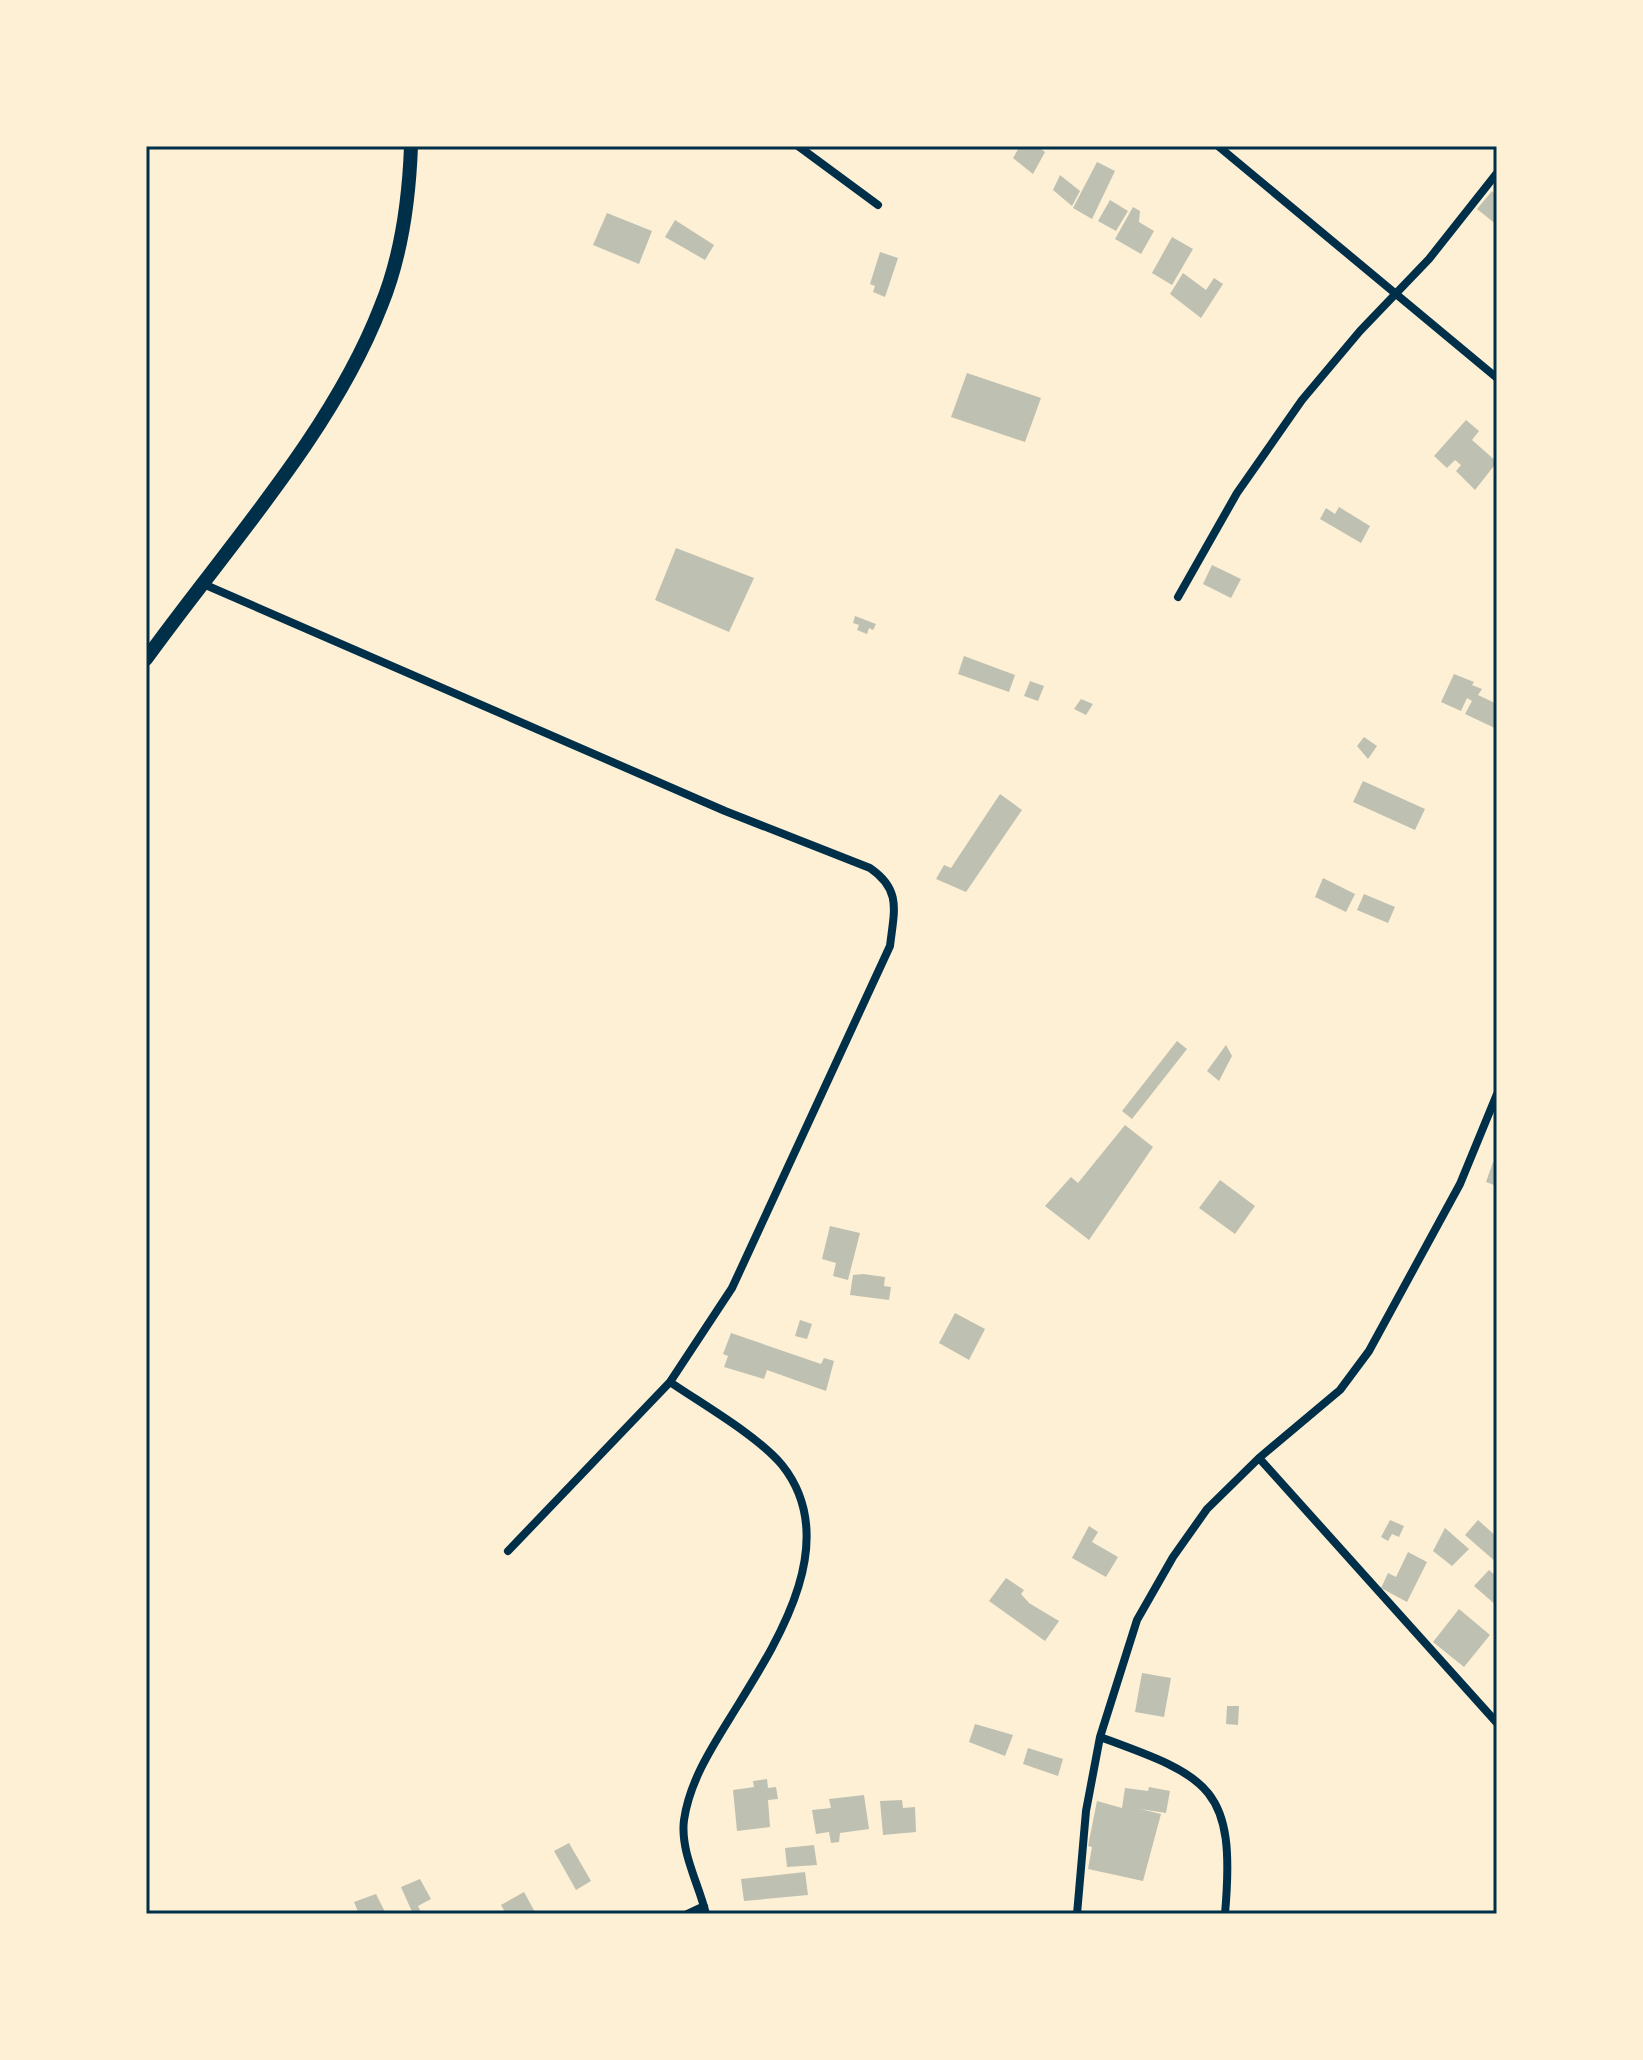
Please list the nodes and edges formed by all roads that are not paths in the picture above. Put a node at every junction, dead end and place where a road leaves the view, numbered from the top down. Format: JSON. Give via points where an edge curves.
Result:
{"nodes":[{"id":1,"x":411,"y":146,"type":"edge"},
{"id":2,"x":798,"y":146,"type":"edge"},
{"id":3,"x":1218,"y":146,"type":"edge"},
{"id":4,"x":1497,"y":173,"type":"edge"},
{"id":5,"x":878,"y":205,"type":"dead end"},
{"id":6,"x":1397,"y":293,"type":"junction"},
{"id":7,"x":1497,"y":378,"type":"edge"},
{"id":8,"x":201,"y":583,"type":"junction"},
{"id":9,"x":1178,"y":597,"type":"dead end"},
{"id":10,"x":146,"y":659,"type":"edge"},
{"id":11,"x":1497,"y":1094,"type":"edge"},
{"id":12,"x":670,"y":1382,"type":"junction"},
{"id":13,"x":1259,"y":1458,"type":"junction"},
{"id":14,"x":508,"y":1551,"type":"dead end"},
{"id":15,"x":1497,"y":1723,"type":"edge"},
{"id":16,"x":1100,"y":1737,"type":"junction"},
{"id":17,"x":705,"y":1910,"type":"edge"},
{"id":18,"x":687,"y":1914,"type":"edge"},
{"id":19,"x":1077,"y":1914,"type":"edge"},
{"id":20,"x":1225,"y":1914,"type":"edge"}],
"edges":[{"from":1,"to":8,"type":"street","via":[[409,200],[382,306],[340,393]]},
{"from":2,"to":5,"type":"street"},
{"from":3,"to":6,"type":"street"},
{"from":4,"to":6,"type":"street"},
{"from":6,"to":7,"type":"street"},
{"from":6,"to":9,"type":"street","via":[[1302,400],[1237,493]]},
{"from":8,"to":10,"type":"street"},
{"from":8,"to":12,"type":"street","via":[[870,868],[887,880],[895,909],[890,946],[732,1288]]},
{"from":11,"to":13,"type":"street","via":[[1460,1184],[1369,1351],[1340,1390]]},
{"from":12,"to":14,"type":"street"},
{"from":12,"to":17,"type":"street","via":[[781,1465],[801,1499],[805,1540],[800,1585],[781,1636],[701,1768],[689,1800],[686,1851]]},
{"from":13,"to":15,"type":"street"},
{"from":13,"to":16,"type":"street","via":[[1207,1509],[1165,1569],[1137,1620]]},
{"from":16,"to":19,"type":"street","via":[[1086,1811]]},
{"from":16,"to":20,"type":"street","via":[[1186,1772],[1210,1790],[1221,1815],[1229,1871]]},
{"from":17,"to":18,"type":"street"}]}
